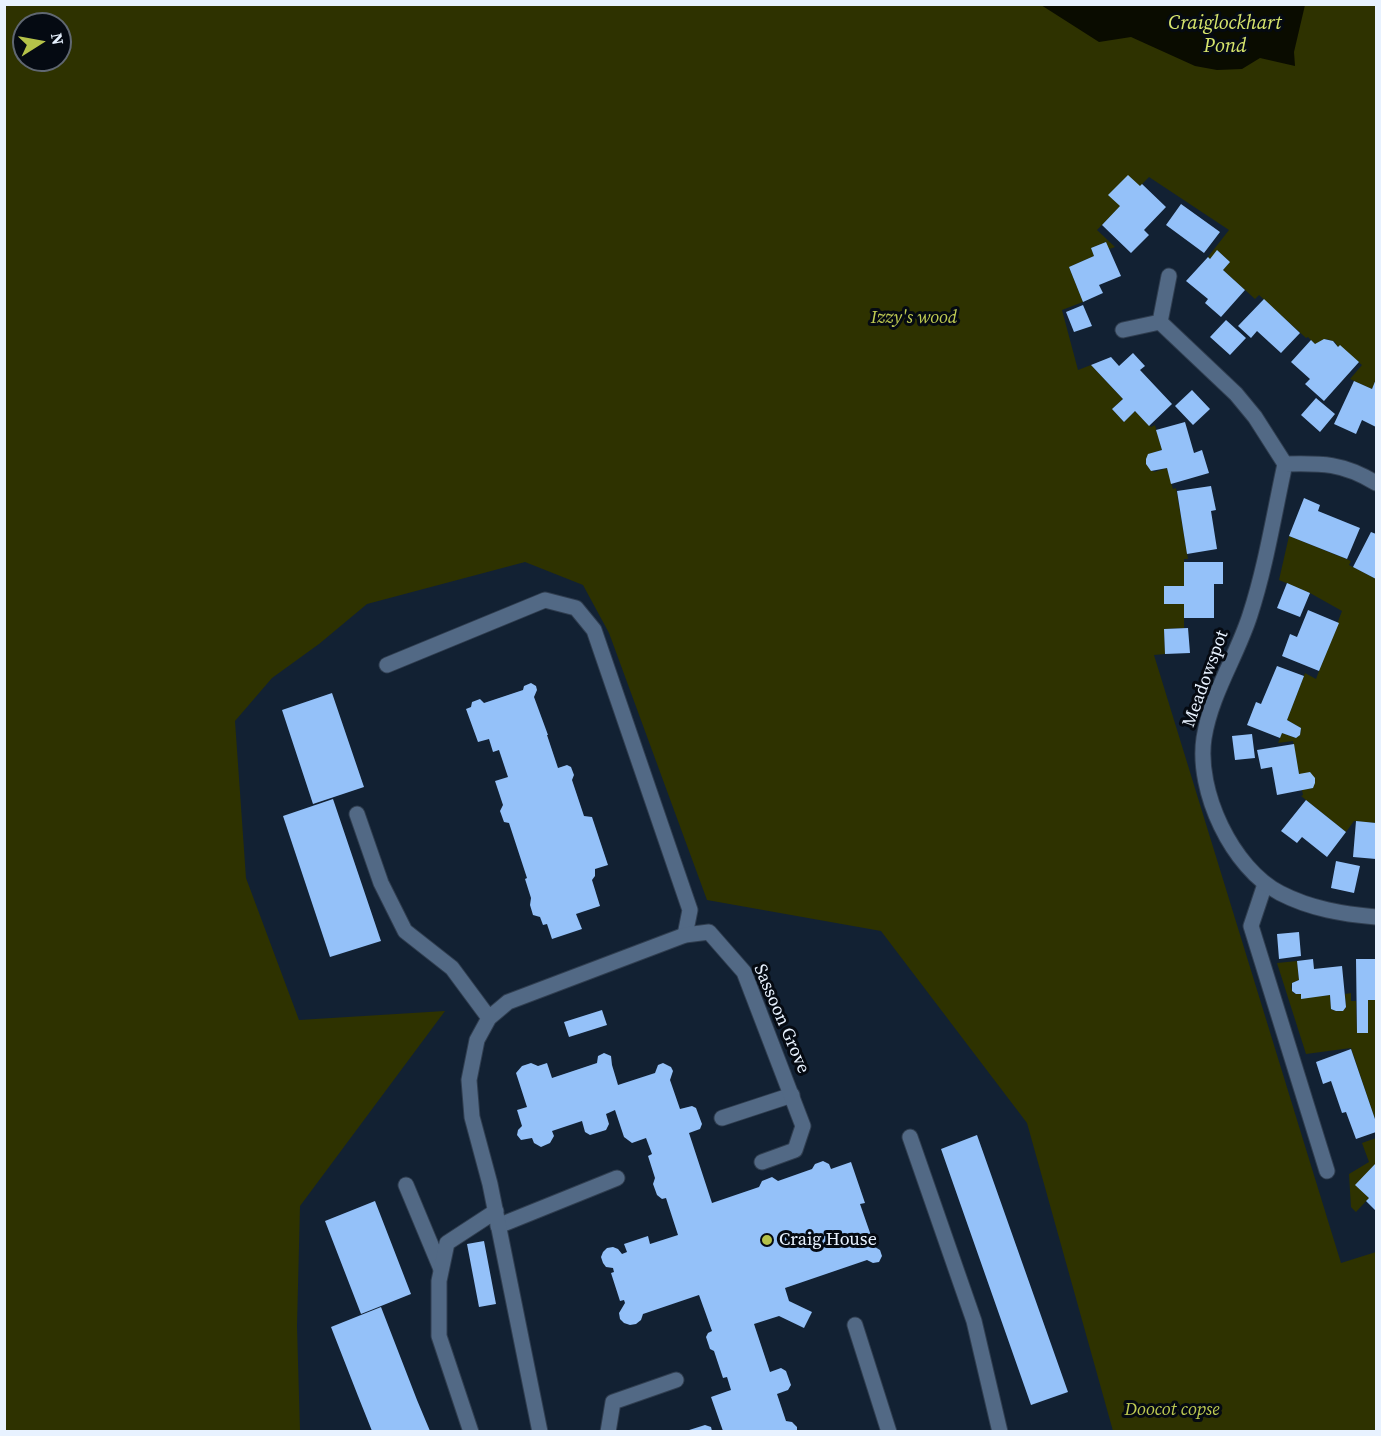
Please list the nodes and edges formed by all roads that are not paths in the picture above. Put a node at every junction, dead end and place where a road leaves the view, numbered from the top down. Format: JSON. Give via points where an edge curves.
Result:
{"nodes":[{"id":1,"x":1169,"y":276,"type":"dead end"},
{"id":2,"x":1160,"y":322,"type":"junction"},
{"id":3,"x":1123,"y":330,"type":"dead end"},
{"id":4,"x":1284,"y":464,"type":"junction"},
{"id":5,"x":1377,"y":483,"type":"edge"},
{"id":6,"x":387,"y":665,"type":"dead end"},
{"id":7,"x":357,"y":814,"type":"dead end"},
{"id":8,"x":1265,"y":884,"type":"junction"},
{"id":9,"x":1377,"y":917,"type":"edge"},
{"id":10,"x":685,"y":935,"type":"junction"},
{"id":11,"x":489,"y":1018,"type":"junction"},
{"id":12,"x":792,"y":1095,"type":"junction"},
{"id":13,"x":722,"y":1118,"type":"dead end"},
{"id":14,"x":910,"y":1137,"type":"dead end"},
{"id":15,"x":762,"y":1162,"type":"dead end"},
{"id":16,"x":1328,"y":1171,"type":"dead end"},
{"id":17,"x":617,"y":1178,"type":"dead end"},
{"id":18,"x":406,"y":1185,"type":"dead end"},
{"id":19,"x":497,"y":1218,"type":"junction"},
{"id":20,"x":441,"y":1269,"type":"junction"},
{"id":21,"x":855,"y":1325,"type":"dead end"},
{"id":22,"x":676,"y":1380,"type":"dead end"},
{"id":23,"x":471,"y":1431,"type":"edge"},
{"id":24,"x":540,"y":1431,"type":"edge"},
{"id":25,"x":608,"y":1431,"type":"edge"},
{"id":26,"x":889,"y":1431,"type":"edge"},
{"id":27,"x":1000,"y":1431,"type":"edge"}],
"edges":[{"from":1,"to":2,"type":"street"},
{"from":2,"to":3,"type":"street"},
{"from":2,"to":4,"type":"street","via":[[1236,394]]},
{"from":4,"to":5,"type":"street","via":[[1341,466]]},
{"from":4,"to":8,"type":"street","name":"Meadowspot","via":[[1258,591],[1204,739],[1209,796],[1218,820],[1240,856]]},
{"from":6,"to":10,"type":"street","via":[[544,600],[576,608],[594,630],[690,910]]},
{"from":7,"to":11,"type":"street","via":[[381,883],[405,931],[452,968]]},
{"from":8,"to":9,"type":"street","name":"Meadowspot","via":[[1317,909]]},
{"from":8,"to":16,"type":"street","via":[[1251,926]]},
{"from":10,"to":11,"type":"street","name":"Sassoon Grove","via":[[508,1002]]},
{"from":10,"to":12,"type":"street","name":"Sassoon Grove","via":[[709,932],[744,972]]},
{"from":11,"to":19,"type":"street","name":"Sassoon Grove","via":[[477,1040],[469,1080],[472,1117]]},
{"from":12,"to":13,"type":"street"},
{"from":12,"to":15,"type":"street","name":"Sassoon Grove","via":[[803,1126],[795,1150]]},
{"from":14,"to":27,"type":"street","via":[[974,1321]]},
{"from":17,"to":19,"type":"street"},
{"from":18,"to":20,"type":"street"},
{"from":19,"to":20,"type":"street","via":[[447,1243]]},
{"from":19,"to":24,"type":"street","name":"Sassoon Grove"},
{"from":20,"to":23,"type":"street","via":[[439,1336]]},
{"from":21,"to":26,"type":"street"},
{"from":22,"to":25,"type":"street","via":[[613,1402]]}]}
